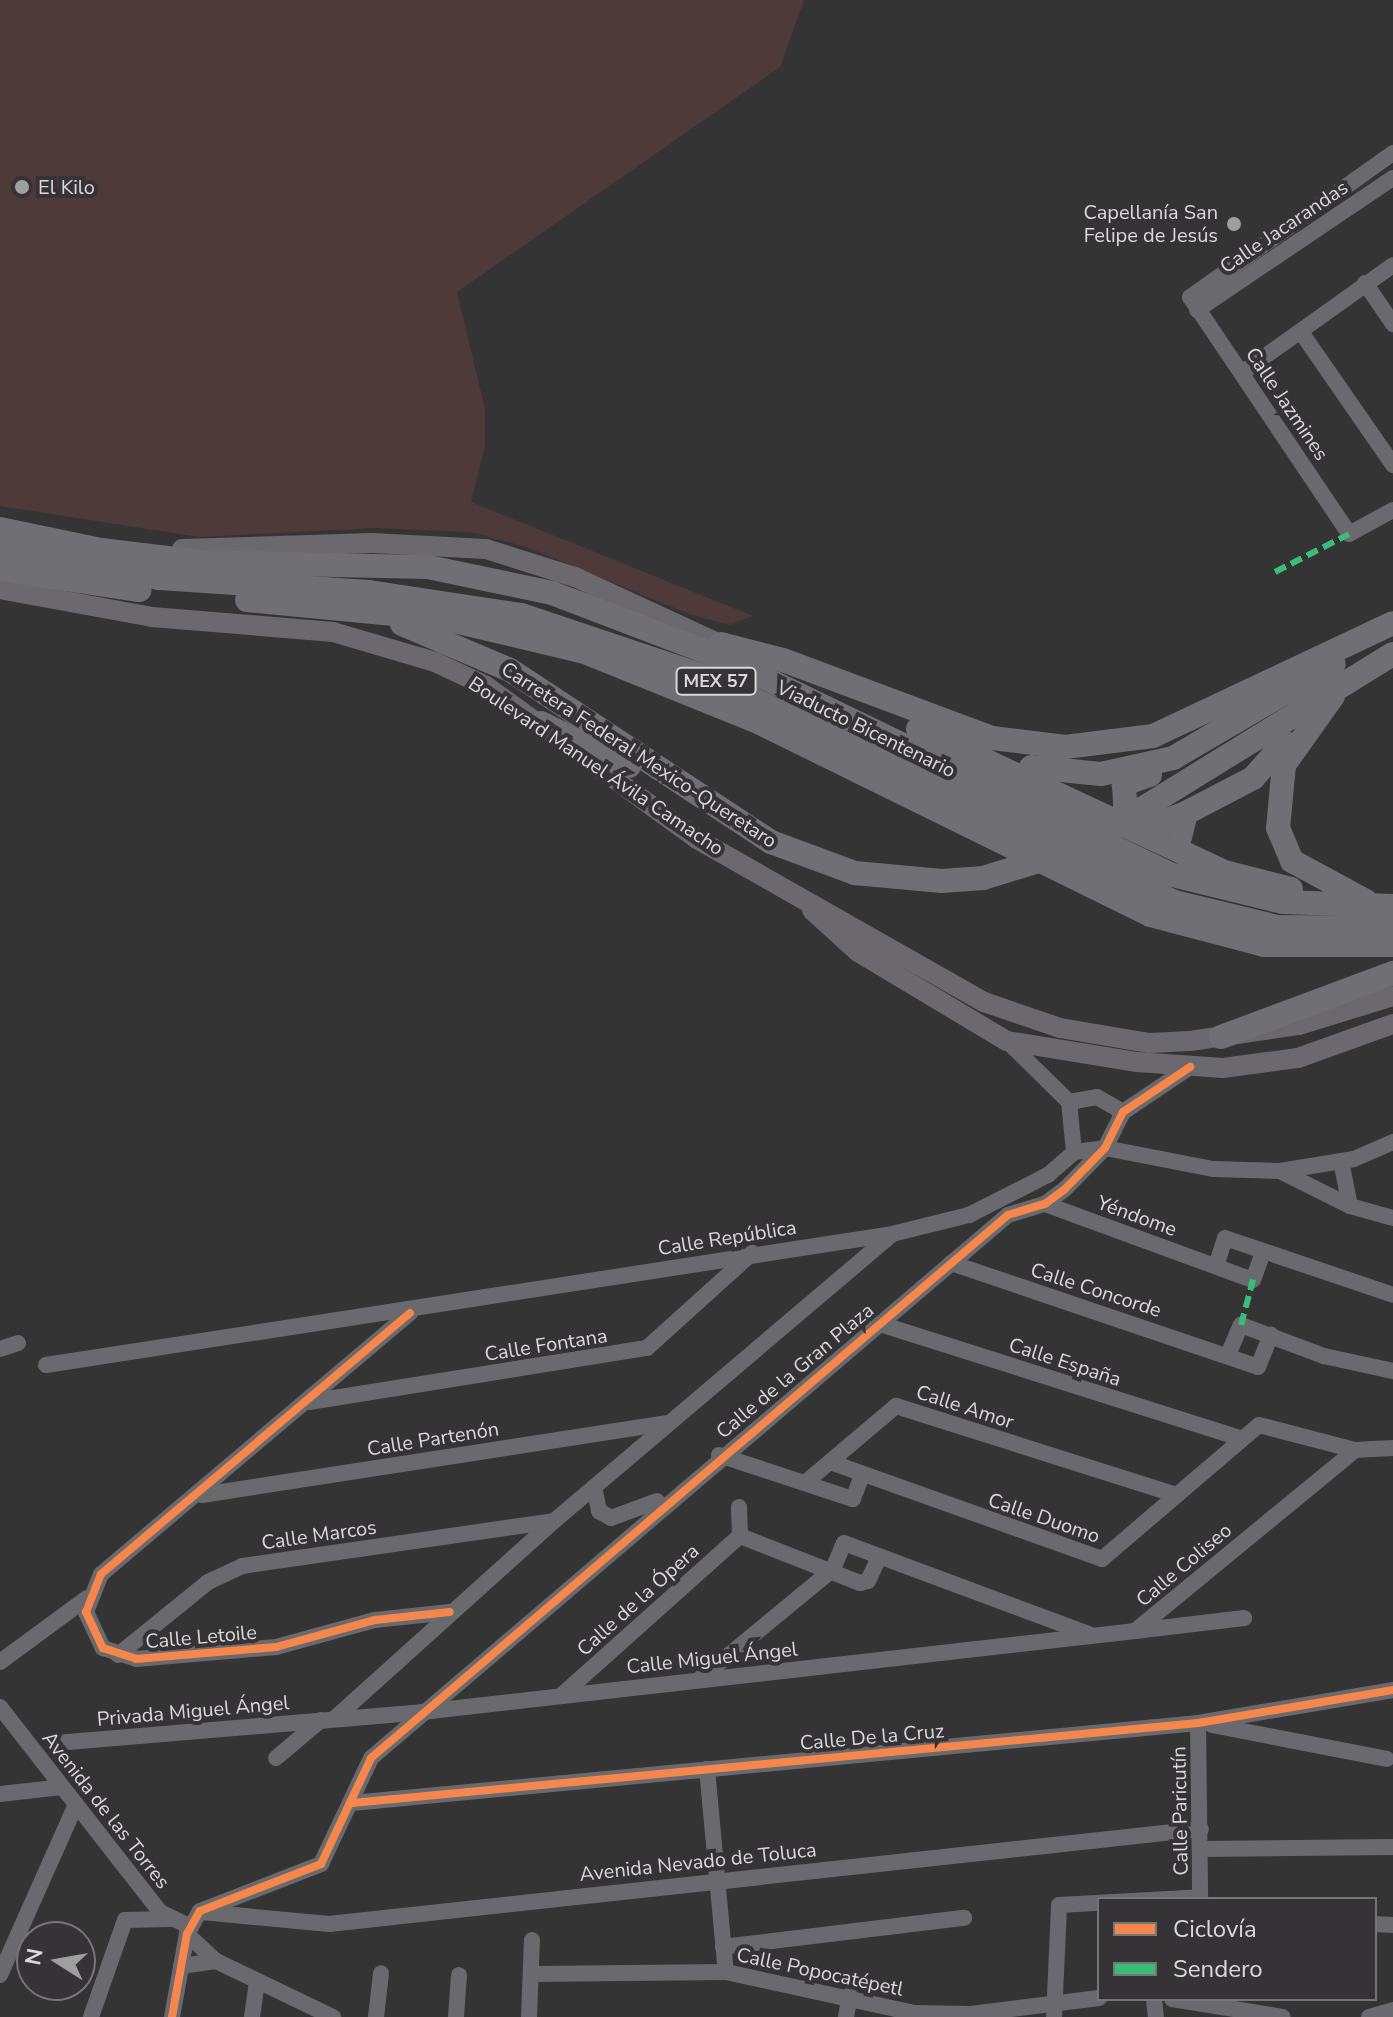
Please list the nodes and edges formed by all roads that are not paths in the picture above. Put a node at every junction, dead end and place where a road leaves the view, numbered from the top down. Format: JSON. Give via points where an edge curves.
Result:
{"nodes":[{"id":1,"x":1393,"y":153,"type":"edge"},
{"id":2,"x":1372,"y":167,"type":"junction"},
{"id":3,"x":1390,"y":186,"type":"edge"},
{"id":4,"x":1393,"y":265,"type":"edge"},
{"id":5,"x":1365,"y":283,"type":"junction"},
{"id":6,"x":1194,"y":304,"type":"junction"},
{"id":7,"x":1393,"y":324,"type":"edge"},
{"id":8,"x":1301,"y":332,"type":"junction"},
{"id":9,"x":1243,"y":372,"type":"junction"},
{"id":10,"x":1393,"y":465,"type":"edge"},
{"id":11,"x":1393,"y":510,"type":"edge"},
{"id":12,"x":0,"y":520,"type":"edge"},
{"id":13,"x":0,"y":529,"type":"edge"},
{"id":14,"x":0,"y":549,"type":"edge"},
{"id":15,"x":291,"y":562,"type":"junction"},
{"id":16,"x":0,"y":571,"type":"edge"},
{"id":17,"x":0,"y":589,"type":"edge"},
{"id":18,"x":358,"y":609,"type":"junction"},
{"id":19,"x":1393,"y":625,"type":"edge"},
{"id":20,"x":721,"y":644,"type":"junction"},
{"id":21,"x":692,"y":645,"type":"junction"},
{"id":22,"x":1393,"y":654,"type":"edge"},
{"id":23,"x":1337,"y":692,"type":"junction"},
{"id":24,"x":541,"y":723,"type":"junction"},
{"id":25,"x":1225,"y":729,"type":"junction"},
{"id":26,"x":986,"y":756,"type":"junction"},
{"id":27,"x":1186,"y":813,"type":"junction"},
{"id":28,"x":1180,"y":837,"type":"junction"},
{"id":29,"x":1142,"y":840,"type":"junction"},
{"id":30,"x":771,"y":842,"type":"junction"},
{"id":31,"x":1227,"y":869,"type":"junction"},
{"id":32,"x":1393,"y":899,"type":"edge"},
{"id":33,"x":804,"y":901,"type":"junction"},
{"id":34,"x":1335,"y":901,"type":"junction"},
{"id":35,"x":1366,"y":901,"type":"junction"},
{"id":36,"x":1393,"y":906,"type":"edge"},
{"id":37,"x":1393,"y":928,"type":"edge"},
{"id":38,"x":1393,"y":945,"type":"edge"},
{"id":39,"x":1393,"y":973,"type":"edge"},
{"id":40,"x":1393,"y":996,"type":"edge"},
{"id":41,"x":1393,"y":1024,"type":"edge"},
{"id":42,"x":1221,"y":1037,"type":"junction"},
{"id":43,"x":1007,"y":1041,"type":"junction"},
{"id":44,"x":1190,"y":1067,"type":"junction"},
{"id":45,"x":1069,"y":1102,"type":"junction"},
{"id":46,"x":1123,"y":1112,"type":"junction"},
{"id":47,"x":1393,"y":1142,"type":"edge"},
{"id":48,"x":1105,"y":1148,"type":"junction"},
{"id":49,"x":1074,"y":1152,"type":"junction"},
{"id":50,"x":1341,"y":1161,"type":"junction"},
{"id":51,"x":1280,"y":1171,"type":"junction"},
{"id":52,"x":1045,"y":1204,"type":"junction"},
{"id":53,"x":1350,"y":1206,"type":"junction"},
{"id":54,"x":1393,"y":1218,"type":"edge"},
{"id":55,"x":892,"y":1234,"type":"junction"},
{"id":56,"x":754,"y":1252,"type":"junction"},
{"id":57,"x":1263,"y":1252,"type":"junction"},
{"id":58,"x":951,"y":1263,"type":"junction"},
{"id":59,"x":1216,"y":1266,"type":"junction"},
{"id":60,"x":1393,"y":1295,"type":"edge"},
{"id":61,"x":410,"y":1313,"type":"junction"},
{"id":62,"x":877,"y":1323,"type":"junction"},
{"id":63,"x":1271,"y":1335,"type":"junction"},
{"id":64,"x":18,"y":1343,"type":"dead end"},
{"id":65,"x":0,"y":1349,"type":"edge"},
{"id":66,"x":1228,"y":1355,"type":"junction"},
{"id":67,"x":46,"y":1365,"type":"dead end"},
{"id":68,"x":1393,"y":1371,"type":"edge"},
{"id":69,"x":308,"y":1403,"type":"junction"},
{"id":70,"x":671,"y":1423,"type":"junction"},
{"id":71,"x":1240,"y":1438,"type":"junction"},
{"id":72,"x":1393,"y":1448,"type":"edge"},
{"id":73,"x":1355,"y":1450,"type":"junction"},
{"id":74,"x":719,"y":1455,"type":"junction"},
{"id":75,"x":830,"y":1462,"type":"junction"},
{"id":76,"x":862,"y":1475,"type":"junction"},
{"id":77,"x":806,"y":1482,"type":"junction"},
{"id":78,"x":594,"y":1487,"type":"junction"},
{"id":79,"x":673,"y":1494,"type":"junction"},
{"id":80,"x":201,"y":1495,"type":"junction"},
{"id":81,"x":1176,"y":1495,"type":"junction"},
{"id":82,"x":739,"y":1507,"type":"dead end"},
{"id":83,"x":554,"y":1521,"type":"junction"},
{"id":84,"x":740,"y":1536,"type":"junction"},
{"id":85,"x":878,"y":1560,"type":"junction"},
{"id":86,"x":833,"y":1569,"type":"junction"},
{"id":87,"x":87,"y":1598,"type":"junction"},
{"id":88,"x":450,"y":1612,"type":"junction"},
{"id":89,"x":1244,"y":1618,"type":"dead end"},
{"id":90,"x":1135,"y":1631,"type":"junction"},
{"id":91,"x":1094,"y":1635,"type":"junction"},
{"id":92,"x":118,"y":1655,"type":"junction"},
{"id":93,"x":0,"y":1662,"type":"edge"},
{"id":94,"x":700,"y":1679,"type":"junction"},
{"id":95,"x":1393,"y":1690,"type":"edge"},
{"id":96,"x":563,"y":1694,"type":"junction"},
{"id":97,"x":0,"y":1707,"type":"edge"},
{"id":98,"x":422,"y":1712,"type":"junction"},
{"id":99,"x":327,"y":1720,"type":"junction"},
{"id":100,"x":1198,"y":1723,"type":"junction"},
{"id":101,"x":56,"y":1743,"type":"dead end"},
{"id":102,"x":276,"y":1758,"type":"dead end"},
{"id":103,"x":1387,"y":1759,"type":"dead end"},
{"id":104,"x":707,"y":1769,"type":"junction"},
{"id":105,"x":62,"y":1787,"type":"junction"},
{"id":106,"x":0,"y":1794,"type":"edge"},
{"id":107,"x":352,"y":1803,"type":"junction"},
{"id":108,"x":76,"y":1804,"type":"junction"},
{"id":109,"x":1201,"y":1829,"type":"junction"},
{"id":110,"x":1393,"y":1847,"type":"edge"},
{"id":111,"x":1201,"y":1849,"type":"junction"},
{"id":112,"x":717,"y":1880,"type":"junction"},
{"id":113,"x":1200,"y":1897,"type":"edge"},
{"id":114,"x":1097,"y":1900,"type":"edge"},
{"id":115,"x":964,"y":1918,"type":"dead end"},
{"id":116,"x":170,"y":1919,"type":"junction"},
{"id":117,"x":192,"y":1922,"type":"junction"},
{"id":118,"x":532,"y":1940,"type":"dead end"},
{"id":119,"x":723,"y":1947,"type":"junction"},
{"id":120,"x":216,"y":1961,"type":"junction"},
{"id":121,"x":181,"y":1966,"type":"junction"},
{"id":122,"x":726,"y":1972,"type":"junction"},
{"id":123,"x":381,"y":1973,"type":"dead end"},
{"id":124,"x":531,"y":1974,"type":"junction"},
{"id":125,"x":0,"y":1975,"type":"edge"},
{"id":126,"x":459,"y":1975,"type":"dead end"},
{"id":127,"x":257,"y":1982,"type":"junction"},
{"id":128,"x":850,"y":1995,"type":"junction"},
{"id":129,"x":1097,"y":1999,"type":"edge"},
{"id":130,"x":1200,"y":2001,"type":"edge"},
{"id":131,"x":298,"y":2009,"type":"edge"},
{"id":132,"x":1054,"y":2010,"type":"edge"},
{"id":133,"x":1393,"y":2010,"type":"edge"},
{"id":134,"x":914,"y":2015,"type":"edge"},
{"id":135,"x":971,"y":2016,"type":"edge"},
{"id":136,"x":91,"y":2017,"type":"edge"},
{"id":137,"x":172,"y":2017,"type":"edge"},
{"id":138,"x":253,"y":2017,"type":"edge"},
{"id":139,"x":333,"y":2017,"type":"edge"},
{"id":140,"x":376,"y":2017,"type":"edge"},
{"id":141,"x":456,"y":2017,"type":"edge"},
{"id":142,"x":529,"y":2017,"type":"edge"},
{"id":143,"x":846,"y":2017,"type":"edge"},
{"id":144,"x":1283,"y":2017,"type":"edge"},
{"id":145,"x":1369,"y":2017,"type":"edge"}],
"edges":[{"from":1,"to":2,"type":"street","name":"Calle Jacarandas"},
{"from":2,"to":3,"type":"street"},
{"from":2,"to":6,"type":"street","name":"Calle Jacarandas"},
{"from":3,"to":6,"type":"street","name":"Calle Jacarandas"},
{"from":4,"to":5,"type":"street"},
{"from":5,"to":7,"type":"street"},
{"from":5,"to":8,"type":"street"},
{"from":6,"to":9,"type":"street","name":"Calle Jazmines"},
{"from":8,"to":9,"type":"street"},
{"from":8,"to":10,"type":"street"},
{"from":9,"to":11,"type":"street","name":"Calle Jazmines","via":[[1349,534]]},
{"from":12,"to":20,"type":"main road","via":[[132,546],[201,550],[372,543],[486,549],[575,577]]},
{"from":13,"to":15,"type":"highway","name":"Viaducto Bicentenario","via":[[141,556]]},
{"from":14,"to":37,"type":"highway","number":"MEX 57","via":[[160,578],[383,594],[521,615],[709,678],[1174,902],[1277,927]]},
{"from":15,"to":16,"type":"highway","via":[[219,571]]},
{"from":15,"to":21,"type":"highway","name":"Viaducto Bicentenario","via":[[428,567],[514,583]]},
{"from":16,"to":18,"type":"highway","number":"MEX 57","via":[[135,590]]},
{"from":17,"to":24,"type":"main road","name":"Boulevard Manuel Ávila Camacho","via":[[152,617],[333,632],[379,642],[486,686]]},
{"from":18,"to":30,"type":"highway","name":"Carretera Federal Mexico-Queretaro","number":"MEX 57","via":[[448,640],[510,670]]},
{"from":18,"to":38,"type":"highway","number":"MEX 57","via":[[516,632],[666,680],[1150,915],[1264,945]]},
{"from":19,"to":20,"type":"highway","via":[[1153,736],[1065,747],[992,738],[783,660]]},
{"from":19,"to":25,"type":"highway"},
{"from":20,"to":29,"type":"main road"},
{"from":21,"to":26,"type":"highway","via":[[799,674]]},
{"from":21,"to":36,"type":"highway","name":"Viaducto Bicentenario","via":[[1169,874],[1283,902]]},
{"from":22,"to":23,"type":"highway","name":"Carretera Federal Mexico-Queretaro","number":"MEX 57"},
{"from":23,"to":27,"type":"highway","via":[[1307,715],[1253,778]]},
{"from":23,"to":30,"type":"highway","name":"Carretera Federal Mexico-Queretaro","number":"MEX 57","via":[[1077,849],[1022,868],[983,878],[900,879],[855,873]]},
{"from":23,"to":35,"type":"highway","via":[[1284,765],[1278,828],[1292,861]]},
{"from":24,"to":30,"type":"highway"},
{"from":24,"to":33,"type":"main road","name":"Boulevard Manuel Ávila Camacho","via":[[697,839]]},
{"from":25,"to":26,"type":"highway","via":[[1173,758],[1079,775]]},
{"from":25,"to":27,"type":"highway","via":[[1182,763],[1121,789],[1125,805],[1153,821],[1171,822]]},
{"from":26,"to":29,"type":"highway","via":[[1083,801]]},
{"from":27,"to":28,"type":"highway"},
{"from":28,"to":29,"type":"highway"},
{"from":28,"to":31,"type":"highway"},
{"from":29,"to":31,"type":"highway"},
{"from":29,"to":34,"type":"main road","via":[[1216,884]]},
{"from":31,"to":34,"type":"highway"},
{"from":32,"to":35,"type":"main road"},
{"from":33,"to":42,"type":"main road","name":"Boulevard Manuel Ávila Camacho","via":[[984,1002],[1060,1028],[1150,1043]]},
{"from":33,"to":43,"type":"main road","via":[[828,931],[854,950]]},
{"from":34,"to":35,"type":"main road"},
{"from":39,"to":42,"type":"highway"},
{"from":40,"to":42,"type":"main road","name":"Boulevard Manuel Ávila Camacho","via":[[1299,1025]]},
{"from":41,"to":44,"type":"main road","via":[[1298,1058]]},
{"from":43,"to":44,"type":"main road"},
{"from":43,"to":45,"type":"street"},
{"from":44,"to":46,"type":"street","name":"Calle de la Gran Plaza"},
{"from":45,"to":46,"type":"street","via":[[1097,1097]]},
{"from":45,"to":49,"type":"street"},
{"from":46,"to":48,"type":"street","name":"Calle de la Gran Plaza"},
{"from":47,"to":50,"type":"street"},
{"from":48,"to":49,"type":"street"},
{"from":48,"to":51,"type":"street","via":[[1213,1169]]},
{"from":48,"to":52,"type":"street","name":"Calle de la Gran Plaza"},
{"from":49,"to":55,"type":"street","name":"Calle República","via":[[1048,1175],[969,1215]]},
{"from":50,"to":51,"type":"street"},
{"from":50,"to":53,"type":"street"},
{"from":51,"to":53,"type":"street"},
{"from":52,"to":58,"type":"street","name":"Calle de la Gran Plaza","via":[[1008,1215]]},
{"from":52,"to":59,"type":"street","name":"Yéndome"},
{"from":53,"to":54,"type":"street"},
{"from":55,"to":56,"type":"street","name":"Calle República"},
{"from":55,"to":70,"type":"street","name":"Calle de la Gran Plaza"},
{"from":56,"to":61,"type":"street","name":"Calle República"},
{"from":56,"to":69,"type":"street","name":"Calle Fontana","via":[[647,1348]]},
{"from":57,"to":59,"type":"street","via":[[1253,1280]]},
{"from":57,"to":59,"type":"street","via":[[1225,1238]]},
{"from":57,"to":60,"type":"street"},
{"from":58,"to":62,"type":"street","name":"Calle de la Gran Plaza"},
{"from":58,"to":66,"type":"street","name":"Calle Concorde"},
{"from":61,"to":67,"type":"street","name":"Calle República"},
{"from":61,"to":69,"type":"street"},
{"from":62,"to":71,"type":"street","name":"Calle España"},
{"from":62,"to":74,"type":"street","name":"Calle de la Gran Plaza"},
{"from":63,"to":66,"type":"street","via":[[1241,1325]]},
{"from":63,"to":66,"type":"street","via":[[1258,1367]]},
{"from":63,"to":68,"type":"street","via":[[1339,1361]]},
{"from":64,"to":65,"type":"street"},
{"from":69,"to":80,"type":"street"},
{"from":70,"to":78,"type":"street","name":"Calle de la Gran Plaza"},
{"from":70,"to":80,"type":"street","name":"Calle Partenón"},
{"from":71,"to":73,"type":"street","name":"Calle Duomo","via":[[1265,1423]]},
{"from":71,"to":81,"type":"street","name":"Calle Duomo"},
{"from":72,"to":73,"type":"street"},
{"from":73,"to":90,"type":"street","name":"Calle Coliseo"},
{"from":74,"to":77,"type":"street"},
{"from":74,"to":79,"type":"street","name":"Calle de la Gran Plaza"},
{"from":75,"to":76,"type":"street","name":"Calle Duomo"},
{"from":75,"to":77,"type":"street","name":"Calle Amor"},
{"from":75,"to":81,"type":"street","name":"Calle Amor","via":[[896,1406]]},
{"from":76,"to":77,"type":"street","via":[[853,1499]]},
{"from":76,"to":81,"type":"street","name":"Calle Duomo","via":[[1102,1559]]},
{"from":78,"to":79,"type":"street","via":[[599,1511],[611,1518]]},
{"from":78,"to":83,"type":"street","name":"Calle de la Gran Plaza"},
{"from":79,"to":98,"type":"street","name":"Calle de la Gran Plaza"},
{"from":80,"to":87,"type":"street","via":[[101,1574]]},
{"from":82,"to":84,"type":"street"},
{"from":83,"to":88,"type":"street","name":"Calle de la Gran Plaza"},
{"from":83,"to":92,"type":"street","name":"Calle Marcos","via":[[242,1566],[208,1582]]},
{"from":84,"to":86,"type":"street"},
{"from":84,"to":96,"type":"street","name":"Calle de la Ópera"},
{"from":85,"to":86,"type":"street","via":[[865,1583]]},
{"from":85,"to":86,"type":"street","name":"Calle Coliseo","via":[[844,1543]]},
{"from":85,"to":91,"type":"street","name":"Calle Coliseo"},
{"from":86,"to":94,"type":"street"},
{"from":87,"to":92,"type":"street","name":"Calle Letoile","via":[[94,1638]]},
{"from":87,"to":93,"type":"street"},
{"from":88,"to":92,"type":"street","name":"Calle Letoile","via":[[375,1620],[276,1647]]},
{"from":88,"to":99,"type":"street","name":"Calle de la Gran Plaza"},
{"from":89,"to":90,"type":"street"},
{"from":90,"to":91,"type":"street","name":"Calle Coliseo"},
{"from":91,"to":94,"type":"street","name":"Calle Miguel Ángel"},
{"from":94,"to":96,"type":"street","name":"Calle Miguel Ángel"},
{"from":95,"to":100,"type":"street","name":"Calle De la Cruz"},
{"from":96,"to":98,"type":"street","name":"Calle Miguel Ángel"},
{"from":97,"to":105,"type":"street","name":"Avenida de las Torres"},
{"from":98,"to":99,"type":"street","name":"Calle Miguel Ángel"},
{"from":98,"to":107,"type":"street","name":"Calle de la Gran Plaza","via":[[371,1758]]},
{"from":99,"to":101,"type":"street","name":"Privada Miguel Ángel"},
{"from":99,"to":102,"type":"street","name":"Calle de la Gran Plaza"},
{"from":100,"to":103,"type":"street"},
{"from":100,"to":104,"type":"street","name":"Calle De la Cruz"},
{"from":100,"to":109,"type":"street","name":"Calle Paricutín"},
{"from":104,"to":107,"type":"street","name":"Calle De la Cruz"},
{"from":104,"to":112,"type":"street"},
{"from":105,"to":106,"type":"street"},
{"from":105,"to":108,"type":"street","name":"Avenida de las Torres"},
{"from":107,"to":117,"type":"street","name":"Calle de la Gran Plaza","via":[[321,1864]]},
{"from":108,"to":116,"type":"street","name":"Avenida de las Torres"},
{"from":108,"to":125,"type":"street"},
{"from":109,"to":111,"type":"street","name":"Calle Paricutín"},
{"from":109,"to":112,"type":"street","name":"Avenida Nevado de Toluca"},
{"from":110,"to":111,"type":"street"},
{"from":111,"to":113,"type":"street","name":"Calle Paricutín"},
{"from":112,"to":117,"type":"street","name":"Avenida Nevado de Toluca","via":[[329,1924]]},
{"from":112,"to":119,"type":"street"},
{"from":114,"to":132,"type":"street","via":[[1059,1905]]},
{"from":115,"to":119,"type":"street"},
{"from":116,"to":117,"type":"street","name":"Avenida de las Torres"},
{"from":116,"to":136,"type":"street","via":[[125,1920]]},
{"from":117,"to":120,"type":"street","name":"Avenida de las Torres"},
{"from":117,"to":121,"type":"street"},
{"from":118,"to":124,"type":"street"},
{"from":119,"to":122,"type":"street"},
{"from":120,"to":121,"type":"street"},
{"from":120,"to":127,"type":"street","name":"Avenida de las Torres"},
{"from":121,"to":137,"type":"street"},
{"from":122,"to":124,"type":"street","name":"Calle Popocatépetl"},
{"from":122,"to":128,"type":"street","name":"Calle Popocatépetl"},
{"from":123,"to":140,"type":"street"},
{"from":124,"to":142,"type":"street"},
{"from":126,"to":141,"type":"street"},
{"from":127,"to":131,"type":"street","name":"Avenida de las Torres"},
{"from":127,"to":138,"type":"street"},
{"from":128,"to":134,"type":"street","name":"Calle Popocatépetl"},
{"from":128,"to":143,"type":"street"},
{"from":129,"to":132,"type":"street","name":"Calle Popocatépetl"},
{"from":130,"to":144,"type":"street"},
{"from":131,"to":139,"type":"street","name":"Avenida de las Torres"},
{"from":132,"to":135,"type":"street","name":"Calle Popocatépetl"},
{"from":133,"to":145,"type":"street"},
{"from":134,"to":135,"type":"street","name":"Calle Popocatépetl"}]}
